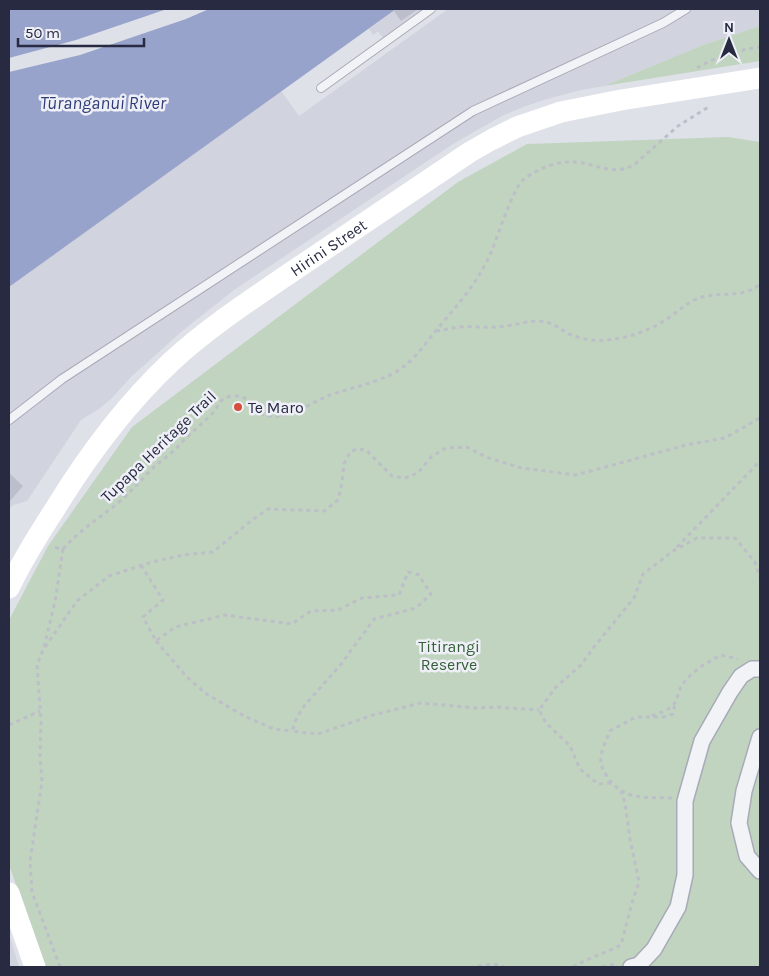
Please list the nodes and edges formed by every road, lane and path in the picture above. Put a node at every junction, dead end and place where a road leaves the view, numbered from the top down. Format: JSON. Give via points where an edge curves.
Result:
{"nodes":[{"id":1,"x":431,"y":9,"type":"edge"},
{"id":2,"x":686,"y":9,"type":"edge"},
{"id":3,"x":760,"y":47,"type":"edge"},
{"id":4,"x":760,"y":78,"type":"edge"},
{"id":5,"x":321,"y":88,"type":"dead end"},
{"id":6,"x":684,"y":90,"type":"junction"},
{"id":7,"x":714,"y":102,"type":"dead end"},
{"id":8,"x":760,"y":284,"type":"edge"},
{"id":9,"x":436,"y":331,"type":"junction"},
{"id":10,"x":760,"y":418,"type":"edge"},
{"id":11,"x":9,"y":420,"type":"edge"},
{"id":12,"x":760,"y":461,"type":"edge"},
{"id":13,"x":63,"y":549,"type":"junction"},
{"id":14,"x":26,"y":551,"type":"junction"},
{"id":15,"x":673,"y":551,"type":"junction"},
{"id":16,"x":141,"y":566,"type":"junction"},
{"id":17,"x":760,"y":578,"type":"edge"},
{"id":18,"x":9,"y":588,"type":"edge"},
{"id":19,"x":156,"y":641,"type":"junction"},
{"id":20,"x":43,"y":650,"type":"junction"},
{"id":21,"x":739,"y":659,"type":"dead end"},
{"id":22,"x":756,"y":669,"type":"edge"},
{"id":23,"x":675,"y":703,"type":"junction"},
{"id":24,"x":539,"y":710,"type":"junction"},
{"id":25,"x":40,"y":711,"type":"junction"},
{"id":26,"x":649,"y":718,"type":"junction"},
{"id":27,"x":9,"y":724,"type":"edge"},
{"id":28,"x":292,"y":731,"type":"junction"},
{"id":29,"x":760,"y":737,"type":"edge"},
{"id":30,"x":611,"y":783,"type":"junction"},
{"id":31,"x":621,"y":792,"type":"junction"},
{"id":32,"x":667,"y":798,"type":"dead end"},
{"id":33,"x":760,"y":871,"type":"edge"},
{"id":34,"x":9,"y":893,"type":"edge"},
{"id":35,"x":35,"y":967,"type":"edge"},
{"id":36,"x":60,"y":967,"type":"edge"},
{"id":37,"x":479,"y":967,"type":"edge"},
{"id":38,"x":504,"y":967,"type":"edge"},
{"id":39,"x":572,"y":967,"type":"edge"},
{"id":40,"x":632,"y":967,"type":"edge"}],
"edges":[{"from":1,"to":5,"type":"lane"},
{"from":2,"to":11,"type":"lane","via":[[663,23],[473,110],[62,379]]},
{"from":3,"to":6,"type":"path","via":[[739,51],[700,66],[687,79]]},
{"from":4,"to":6,"type":"main road","name":"Hirini Street"},
{"from":6,"to":14,"type":"main road","name":"Hirini Street","via":[[573,109],[517,127],[470,152],[249,301],[197,339],[131,402],[91,453]]},
{"from":7,"to":9,"type":"path","name":"Tupapa Heritage Trail","via":[[678,126],[629,168],[617,170],[564,162],[543,168],[524,179],[517,188],[480,275]]},
{"from":8,"to":9,"type":"path","via":[[749,291],[690,301],[648,330],[615,339],[591,340],[543,321]]},
{"from":9,"to":13,"type":"path","name":"Tupapa Heritage Trail","via":[[409,362],[394,373],[329,395],[286,415],[264,415],[251,401],[240,396],[223,399],[210,416],[133,490]]},
{"from":10,"to":16,"type":"path","via":[[725,438],[686,445],[576,475],[521,468],[466,447],[446,448],[431,457],[418,473],[405,478],[392,476],[366,450],[357,449],[350,452],[344,464],[338,500],[324,510],[268,509],[213,552],[183,555]]},
{"from":12,"to":15,"type":"path"},
{"from":13,"to":14,"type":"path"},
{"from":13,"to":20,"type":"path"},
{"from":14,"to":18,"type":"main road","name":"Hirini Street"},
{"from":15,"to":17,"type":"path","via":[[697,538],[735,538],[755,562]]},
{"from":15,"to":24,"type":"path","via":[[643,574],[634,598]]},
{"from":16,"to":19,"type":"path","via":[[163,600],[143,617]]},
{"from":16,"to":20,"type":"path","via":[[109,576],[77,602]]},
{"from":19,"to":28,"type":"path","via":[[205,693],[244,716],[274,729]]},
{"from":19,"to":28,"type":"path","via":[[176,626],[225,615],[292,624],[311,611],[338,610],[362,598],[399,595],[408,572],[419,575],[431,594],[416,608],[374,619],[342,663],[304,705]]},
{"from":20,"to":25,"type":"path","via":[[37,664]]},
{"from":21,"to":23,"type":"path","via":[[720,655],[707,662],[681,688]]},
{"from":22,"to":40,"type":"street","via":[[741,676],[702,741],[684,801],[685,875],[678,908],[654,949],[639,965]]},
{"from":23,"to":26,"type":"path"},
{"from":23,"to":26,"type":"path","via":[[673,714]]},
{"from":24,"to":28,"type":"path","via":[[421,703],[318,734]]},
{"from":24,"to":30,"type":"path","via":[[546,723],[570,746],[580,769],[598,784]]},
{"from":25,"to":27,"type":"path"},
{"from":25,"to":36,"type":"path","via":[[42,781],[30,862],[32,892]]},
{"from":26,"to":30,"type":"path","via":[[636,718],[610,731],[601,755],[601,765]]},
{"from":29,"to":33,"type":"street","via":[[744,791],[739,823],[747,856]]},
{"from":30,"to":31,"type":"path"},
{"from":31,"to":32,"type":"path","via":[[634,797]]},
{"from":31,"to":39,"type":"path","via":[[639,882],[621,946]]},
{"from":34,"to":35,"type":"main road"},
{"from":37,"to":38,"type":"path","via":[[498,964]]}]}
